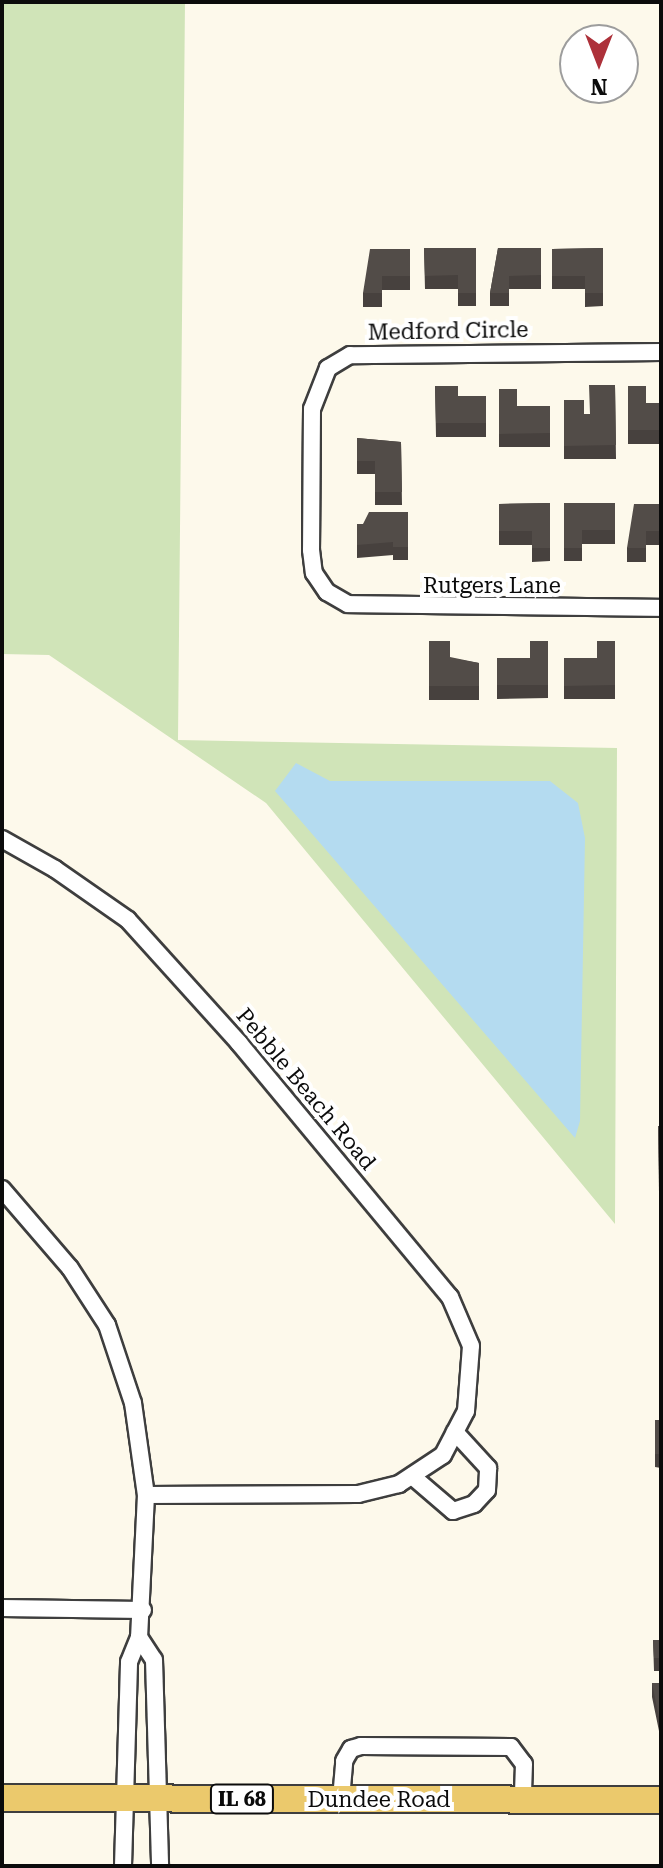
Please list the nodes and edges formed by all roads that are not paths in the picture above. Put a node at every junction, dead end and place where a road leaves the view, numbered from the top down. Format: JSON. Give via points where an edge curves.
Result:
{"nodes":[{"id":1,"x":661,"y":352,"type":"edge"},
{"id":2,"x":327,"y":592,"type":"joint"},
{"id":3,"x":661,"y":608,"type":"edge"},
{"id":4,"x":2,"y":839,"type":"edge"},
{"id":5,"x":2,"y":1189,"type":"edge"},
{"id":6,"x":455,"y":1432,"type":"junction"},
{"id":7,"x":412,"y":1476,"type":"junction"},
{"id":8,"x":146,"y":1495,"type":"junction"},
{"id":9,"x":2,"y":1608,"type":"edge"},
{"id":10,"x":143,"y":1610,"type":"junction"},
{"id":11,"x":139,"y":1637,"type":"junction"},
{"id":12,"x":2,"y":1798,"type":"edge"},
{"id":13,"x":123,"y":1798,"type":"junction"},
{"id":14,"x":160,"y":1799,"type":"junction"},
{"id":15,"x":341,"y":1799,"type":"junction"},
{"id":16,"x":523,"y":1800,"type":"junction"},
{"id":17,"x":661,"y":1800,"type":"edge"},
{"id":18,"x":123,"y":1866,"type":"edge"},
{"id":19,"x":160,"y":1866,"type":"edge"}],
"edges":[{"from":1,"to":2,"type":"street","name":"Medford Circle","via":[[371,352],[350,355],[328,368],[312,409],[311,519],[314,573]]},
{"from":2,"to":3,"type":"street","name":"Rutgers Lane","via":[[348,604],[376,608]]},
{"from":4,"to":6,"type":"street","name":"Pebble Beach Road","via":[[128,920],[239,1043],[450,1297],[471,1346],[466,1411]]},
{"from":5,"to":8,"type":"street","via":[[70,1268],[107,1325],[133,1403]]},
{"from":6,"to":7,"type":"street","name":"Pebble Beach Road","via":[[443,1455]]},
{"from":6,"to":7,"type":"street","via":[[488,1468],[487,1490],[474,1504],[453,1511]]},
{"from":7,"to":8,"type":"street","name":"Pebble Beach Road","via":[[358,1494]]},
{"from":8,"to":10,"type":"street"},
{"from":9,"to":10,"type":"street"},
{"from":10,"to":11,"type":"street"},
{"from":11,"to":13,"type":"street","via":[[129,1662],[129,1758]]},
{"from":11,"to":14,"type":"street","via":[[154,1660]]},
{"from":12,"to":13,"type":"main road","name":"Dundee Road","number":"IL 68"},
{"from":13,"to":14,"type":"main road","name":"Dundee Road","number":"IL 68"},
{"from":13,"to":18,"type":"street"},
{"from":14,"to":15,"type":"main road","name":"Dundee Road","number":"IL 68"},
{"from":14,"to":19,"type":"street"},
{"from":15,"to":16,"type":"main road","name":"Dundee Road","number":"IL 68"},
{"from":15,"to":16,"type":"street","via":[[344,1761],[351,1749],[361,1746],[511,1747],[524,1764]]},
{"from":16,"to":17,"type":"main road","name":"Dundee Road","number":"IL 68"}]}
